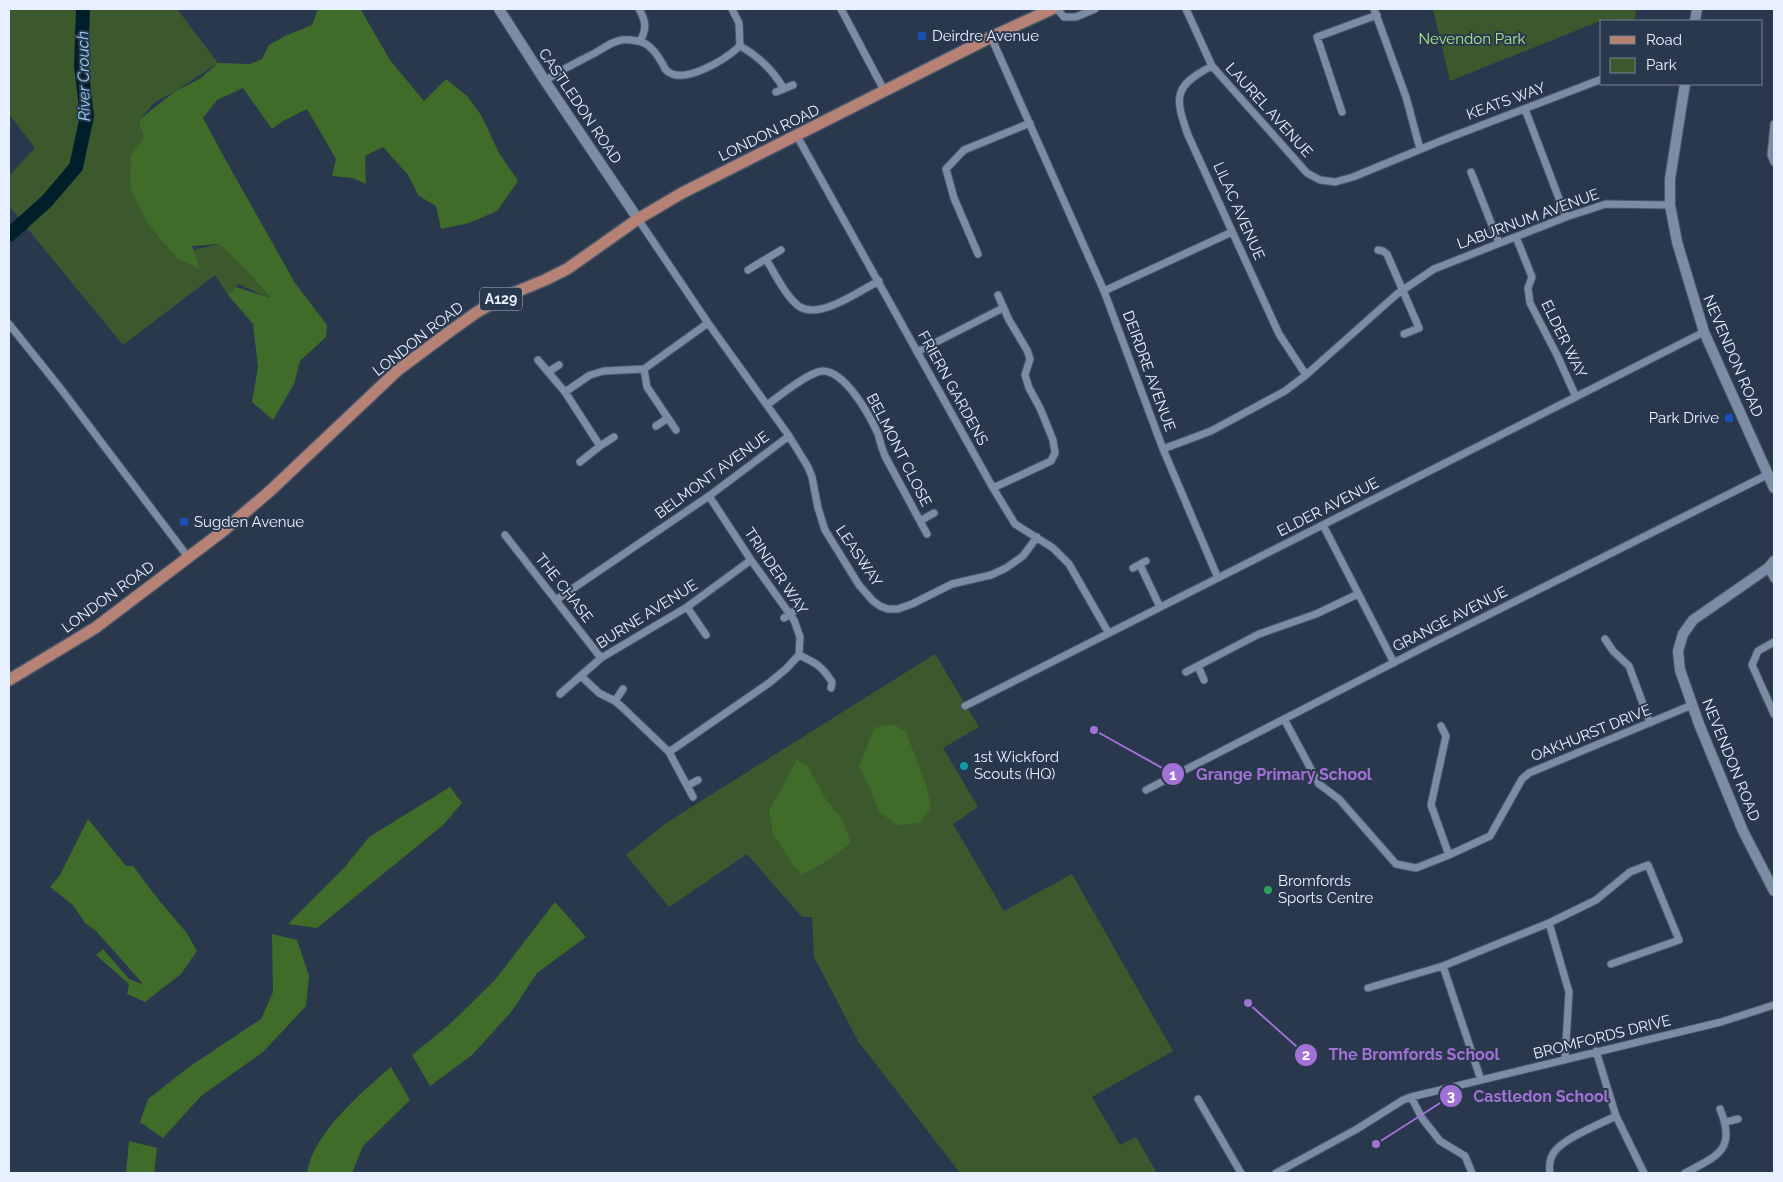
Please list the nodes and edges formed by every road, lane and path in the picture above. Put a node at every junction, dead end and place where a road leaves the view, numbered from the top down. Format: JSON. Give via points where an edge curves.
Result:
{"nodes":[{"id":1,"x":499,"y":9,"type":"edge"},
{"id":2,"x":639,"y":9,"type":"edge"},
{"id":3,"x":732,"y":9,"type":"edge"},
{"id":4,"x":841,"y":9,"type":"edge"},
{"id":5,"x":1052,"y":9,"type":"edge"},
{"id":6,"x":1058,"y":9,"type":"edge"},
{"id":7,"x":1095,"y":9,"type":"edge"},
{"id":8,"x":1186,"y":9,"type":"edge"},
{"id":9,"x":1375,"y":12,"type":"edge"},
{"id":10,"x":991,"y":37,"type":"junction"},
{"id":11,"x":640,"y":41,"type":"junction"},
{"id":12,"x":740,"y":46,"type":"junction"},
{"id":13,"x":1212,"y":66,"type":"junction"},
{"id":14,"x":1600,"y":80,"type":"edge"},
{"id":15,"x":544,"y":81,"type":"junction"},
{"id":16,"x":793,"y":84,"type":"dead end"},
{"id":17,"x":1685,"y":85,"type":"edge"},
{"id":18,"x":784,"y":89,"type":"junction"},
{"id":19,"x":776,"y":92,"type":"dead end"},
{"id":20,"x":885,"y":92,"type":"junction"},
{"id":21,"x":1525,"y":109,"type":"junction"},
{"id":22,"x":1342,"y":112,"type":"dead end"},
{"id":23,"x":1030,"y":123,"type":"junction"},
{"id":24,"x":1774,"y":124,"type":"edge"},
{"id":25,"x":797,"y":136,"type":"junction"},
{"id":26,"x":1420,"y":149,"type":"junction"},
{"id":27,"x":1774,"y":162,"type":"edge"},
{"id":28,"x":1471,"y":172,"type":"dead end"},
{"id":29,"x":1670,"y":205,"type":"junction"},
{"id":30,"x":1566,"y":217,"type":"junction"},
{"id":31,"x":638,"y":219,"type":"junction"},
{"id":32,"x":1232,"y":232,"type":"junction"},
{"id":33,"x":1516,"y":237,"type":"junction"},
{"id":34,"x":1499,"y":243,"type":"junction"},
{"id":35,"x":780,"y":250,"type":"dead end"},
{"id":36,"x":1378,"y":250,"type":"dead end"},
{"id":37,"x":978,"y":254,"type":"dead end"},
{"id":38,"x":766,"y":259,"type":"junction"},
{"id":39,"x":748,"y":270,"type":"dead end"},
{"id":40,"x":879,"y":281,"type":"junction"},
{"id":41,"x":1403,"y":290,"type":"junction"},
{"id":42,"x":1104,"y":291,"type":"junction"},
{"id":43,"x":998,"y":295,"type":"dead end"},
{"id":44,"x":1003,"y":308,"type":"junction"},
{"id":45,"x":708,"y":323,"type":"junction"},
{"id":46,"x":9,"y":324,"type":"edge"},
{"id":47,"x":1704,"y":332,"type":"junction"},
{"id":48,"x":1404,"y":334,"type":"dead end"},
{"id":49,"x":917,"y":352,"type":"junction"},
{"id":50,"x":538,"y":360,"type":"dead end"},
{"id":51,"x":559,"y":365,"type":"dead end"},
{"id":52,"x":644,"y":369,"type":"junction"},
{"id":53,"x":548,"y":372,"type":"junction"},
{"id":54,"x":1306,"y":375,"type":"junction"},
{"id":55,"x":565,"y":392,"type":"junction"},
{"id":56,"x":1576,"y":397,"type":"junction"},
{"id":57,"x":767,"y":405,"type":"junction"},
{"id":58,"x":668,"y":418,"type":"junction"},
{"id":59,"x":656,"y":426,"type":"dead end"},
{"id":60,"x":676,"y":430,"type":"dead end"},
{"id":61,"x":789,"y":436,"type":"junction"},
{"id":62,"x":614,"y":437,"type":"dead end"},
{"id":63,"x":600,"y":446,"type":"junction"},
{"id":64,"x":1163,"y":449,"type":"junction"},
{"id":65,"x":580,"y":462,"type":"dead end"},
{"id":66,"x":1768,"y":474,"type":"junction"},
{"id":67,"x":993,"y":488,"type":"junction"},
{"id":68,"x":1774,"y":488,"type":"edge"},
{"id":69,"x":709,"y":496,"type":"junction"},
{"id":70,"x":934,"y":513,"type":"dead end"},
{"id":71,"x":920,"y":521,"type":"junction"},
{"id":72,"x":1323,"y":525,"type":"junction"},
{"id":73,"x":927,"y":534,"type":"dead end"},
{"id":74,"x":505,"y":535,"type":"dead end"},
{"id":75,"x":1037,"y":537,"type":"junction"},
{"id":76,"x":188,"y":557,"type":"junction"},
{"id":77,"x":751,"y":560,"type":"junction"},
{"id":78,"x":1771,"y":564,"type":"edge"},
{"id":79,"x":1140,"y":565,"type":"dead end"},
{"id":80,"x":1218,"y":578,"type":"junction"},
{"id":81,"x":1774,"y":578,"type":"edge"},
{"id":82,"x":1358,"y":594,"type":"junction"},
{"id":83,"x":556,"y":600,"type":"junction"},
{"id":84,"x":687,"y":607,"type":"junction"},
{"id":85,"x":1160,"y":607,"type":"junction"},
{"id":86,"x":797,"y":609,"type":"dead end"},
{"id":87,"x":787,"y":616,"type":"junction"},
{"id":88,"x":1108,"y":632,"type":"junction"},
{"id":89,"x":706,"y":635,"type":"dead end"},
{"id":90,"x":1605,"y":639,"type":"dead end"},
{"id":91,"x":1774,"y":642,"type":"edge"},
{"id":92,"x":799,"y":654,"type":"junction"},
{"id":93,"x":601,"y":658,"type":"junction"},
{"id":94,"x":1394,"y":663,"type":"junction"},
{"id":95,"x":1198,"y":666,"type":"junction"},
{"id":96,"x":1186,"y":672,"type":"dead end"},
{"id":97,"x":581,"y":676,"type":"junction"},
{"id":98,"x":9,"y":680,"type":"edge"},
{"id":99,"x":1204,"y":680,"type":"dead end"},
{"id":100,"x":831,"y":688,"type":"dead end"},
{"id":101,"x":623,"y":689,"type":"dead end"},
{"id":102,"x":560,"y":694,"type":"dead end"},
{"id":103,"x":614,"y":701,"type":"junction"},
{"id":104,"x":1692,"y":705,"type":"junction"},
{"id":105,"x":965,"y":706,"type":"dead end"},
{"id":106,"x":1774,"y":714,"type":"edge"},
{"id":107,"x":1284,"y":719,"type":"junction"},
{"id":108,"x":1650,"y":723,"type":"junction"},
{"id":109,"x":1441,"y":726,"type":"dead end"},
{"id":110,"x":669,"y":752,"type":"junction"},
{"id":111,"x":698,"y":780,"type":"dead end"},
{"id":112,"x":686,"y":786,"type":"junction"},
{"id":113,"x":1146,"y":790,"type":"dead end"},
{"id":114,"x":693,"y":797,"type":"dead end"},
{"id":115,"x":1449,"y":855,"type":"junction"},
{"id":116,"x":1774,"y":892,"type":"edge"},
{"id":117,"x":1549,"y":922,"type":"junction"},
{"id":118,"x":1611,"y":964,"type":"dead end"},
{"id":119,"x":1443,"y":966,"type":"junction"},
{"id":120,"x":1368,"y":988,"type":"dead end"},
{"id":121,"x":1774,"y":1005,"type":"edge"},
{"id":122,"x":1596,"y":1051,"type":"junction"},
{"id":123,"x":1565,"y":1059,"type":"junction"},
{"id":124,"x":1481,"y":1080,"type":"junction"},
{"id":125,"x":1411,"y":1097,"type":"junction"},
{"id":126,"x":1198,"y":1099,"type":"dead end"},
{"id":127,"x":1720,"y":1109,"type":"dead end"},
{"id":128,"x":1616,"y":1116,"type":"junction"},
{"id":129,"x":1738,"y":1119,"type":"dead end"},
{"id":130,"x":1726,"y":1122,"type":"junction"},
{"id":131,"x":1241,"y":1173,"type":"edge"},
{"id":132,"x":1276,"y":1173,"type":"edge"},
{"id":133,"x":1472,"y":1173,"type":"edge"},
{"id":134,"x":1550,"y":1173,"type":"edge"},
{"id":135,"x":1644,"y":1173,"type":"edge"},
{"id":136,"x":1685,"y":1173,"type":"edge"}],
"edges":[{"from":1,"to":15,"type":"street","name":"CASTLEDON ROAD"},
{"from":2,"to":11,"type":"street","via":[[646,25]]},
{"from":3,"to":12,"type":"street","via":[[739,24]]},
{"from":4,"to":20,"type":"street"},
{"from":5,"to":10,"type":"main road","name":"LONDON ROAD","number":"A129"},
{"from":6,"to":7,"type":"street","via":[[1064,17],[1076,18]]},
{"from":8,"to":13,"type":"street","name":"LAUREL AVENUE"},
{"from":9,"to":22,"type":"street","via":[[1317,36]]},
{"from":9,"to":26,"type":"street","via":[[1406,98]]},
{"from":10,"to":20,"type":"main road","name":"LONDON ROAD","number":"A129"},
{"from":10,"to":23,"type":"street","name":"DEIRDRE AVENUE"},
{"from":11,"to":12,"type":"street","via":[[649,46],[666,70],[686,75],[722,60]]},
{"from":11,"to":15,"type":"street","via":[[619,40]]},
{"from":12,"to":18,"type":"street","via":[[761,59]]},
{"from":13,"to":26,"type":"street","name":"LAUREL AVENUE","via":[[1307,172],[1320,180],[1336,182],[1354,177]]},
{"from":13,"to":32,"type":"street","name":"LILAC AVENUE","via":[[1187,81],[1181,92],[1179,110]]},
{"from":14,"to":21,"type":"street","name":"KEATS WAY"},
{"from":15,"to":31,"type":"street","name":"CASTLEDON ROAD"},
{"from":16,"to":18,"type":"street"},
{"from":17,"to":29,"type":"street","name":"NEVENDON ROAD","via":[[1670,179]]},
{"from":18,"to":19,"type":"street"},
{"from":20,"to":25,"type":"main road","name":"LONDON ROAD","number":"A129"},
{"from":21,"to":26,"type":"street","name":"KEATS WAY"},
{"from":21,"to":30,"type":"street"},
{"from":23,"to":37,"type":"street","via":[[964,150],[946,169],[954,198]]},
{"from":23,"to":42,"type":"street","name":"DEIRDRE AVENUE"},
{"from":24,"to":27,"type":"street"},
{"from":25,"to":31,"type":"main road","name":"LONDON ROAD","number":"A129","via":[[682,193]]},
{"from":25,"to":40,"type":"street","name":"FRIERN GARDENS"},
{"from":28,"to":34,"type":"street"},
{"from":29,"to":30,"type":"street","name":"LABURNUM AVENUE","via":[[1606,204]]},
{"from":29,"to":47,"type":"street","name":"NEVENDON ROAD","via":[[1677,242]]},
{"from":30,"to":33,"type":"street","name":"LABURNUM AVENUE"},
{"from":31,"to":45,"type":"street","name":"BELMONT AVENUE"},
{"from":31,"to":76,"type":"main road","name":"LONDON ROAD","number":"A129","via":[[566,269],[476,312],[412,359],[270,491]]},
{"from":32,"to":42,"type":"street"},
{"from":32,"to":54,"type":"street","name":"LILAC AVENUE","via":[[1279,334]]},
{"from":33,"to":34,"type":"street","name":"LABURNUM AVENUE"},
{"from":33,"to":56,"type":"street","name":"ELDER WAY","via":[[1532,277],[1528,288],[1530,303]]},
{"from":34,"to":41,"type":"street","name":"LABURNUM AVENUE","via":[[1434,269]]},
{"from":35,"to":38,"type":"street"},
{"from":36,"to":41,"type":"street","via":[[1387,254]]},
{"from":38,"to":39,"type":"street"},
{"from":38,"to":40,"type":"street","via":[[791,298],[800,307],[814,310],[828,308]]},
{"from":40,"to":49,"type":"street","name":"FRIERN GARDENS"},
{"from":41,"to":48,"type":"street","via":[[1419,328]]},
{"from":41,"to":54,"type":"street","name":"LABURNUM AVENUE"},
{"from":42,"to":64,"type":"street","name":"DEIRDRE AVENUE"},
{"from":43,"to":44,"type":"street"},
{"from":44,"to":49,"type":"street"},
{"from":44,"to":67,"type":"street","via":[[1027,350],[1030,359],[1025,375],[1053,440],[1055,453],[1051,461]]},
{"from":45,"to":52,"type":"street"},
{"from":45,"to":57,"type":"street","name":"BELMONT AVENUE"},
{"from":46,"to":76,"type":"street"},
{"from":47,"to":56,"type":"street","name":"ELDER AVENUE"},
{"from":47,"to":66,"type":"street","name":"NEVENDON ROAD"},
{"from":49,"to":67,"type":"street","name":"FRIERN GARDENS"},
{"from":50,"to":53,"type":"street"},
{"from":51,"to":53,"type":"street"},
{"from":52,"to":55,"type":"street","via":[[590,375]]},
{"from":52,"to":58,"type":"street","via":[[647,387]]},
{"from":53,"to":55,"type":"street"},
{"from":54,"to":64,"type":"street","name":"LABURNUM AVENUE","via":[[1285,391],[1211,431]]},
{"from":55,"to":63,"type":"street"},
{"from":56,"to":72,"type":"street","name":"ELDER AVENUE"},
{"from":57,"to":61,"type":"street","name":"BELMONT AVENUE"},
{"from":57,"to":71,"type":"street","name":"BELMONT CLOSE","via":[[813,373],[835,374],[847,383],[870,419],[884,454]]},
{"from":58,"to":59,"type":"street"},
{"from":58,"to":60,"type":"street"},
{"from":61,"to":69,"type":"street","name":"BELMONT AVENUE"},
{"from":61,"to":75,"type":"street","name":"LEASWAY","via":[[812,477],[824,530],[859,586],[880,606],[898,609],[952,584],[992,575],[1023,556]]},
{"from":62,"to":63,"type":"street"},
{"from":63,"to":65,"type":"street"},
{"from":64,"to":80,"type":"street","name":"DEIRDRE AVENUE"},
{"from":66,"to":68,"type":"street","name":"NEVENDON ROAD"},
{"from":66,"to":94,"type":"street","name":"GRANGE AVENUE"},
{"from":67,"to":75,"type":"street","name":"FRIERN GARDENS","via":[[1015,524]]},
{"from":69,"to":77,"type":"street","name":"TRINDER WAY"},
{"from":69,"to":83,"type":"street","name":"BELMONT AVENUE"},
{"from":70,"to":71,"type":"street"},
{"from":71,"to":73,"type":"street","name":"BELMONT CLOSE"},
{"from":72,"to":80,"type":"street","name":"ELDER AVENUE"},
{"from":72,"to":82,"type":"street"},
{"from":74,"to":83,"type":"street","name":"THE CHASE"},
{"from":75,"to":88,"type":"street","name":"FRIERN GARDENS","via":[[1069,564]]},
{"from":76,"to":98,"type":"main road","name":"LONDON ROAD","number":"A129","via":[[95,628]]},
{"from":77,"to":84,"type":"street","name":"BURNE AVENUE"},
{"from":77,"to":87,"type":"street","name":"TRINDER WAY"},
{"from":78,"to":81,"type":"street"},
{"from":78,"to":104,"type":"street","name":"NEVENDON ROAD","via":[[1693,620],[1684,634],[1678,652],[1680,670]]},
{"from":79,"to":85,"type":"street"},
{"from":80,"to":85,"type":"street","name":"ELDER AVENUE"},
{"from":82,"to":94,"type":"street"},
{"from":82,"to":95,"type":"street","via":[[1316,614],[1259,634]]},
{"from":83,"to":93,"type":"street","name":"THE CHASE"},
{"from":84,"to":89,"type":"street"},
{"from":84,"to":93,"type":"street","name":"BURNE AVENUE"},
{"from":85,"to":88,"type":"street","name":"ELDER AVENUE"},
{"from":86,"to":87,"type":"street"},
{"from":87,"to":92,"type":"street","name":"TRINDER WAY","via":[[794,620],[800,637]]},
{"from":88,"to":105,"type":"street","name":"ELDER AVENUE"},
{"from":90,"to":108,"type":"street","via":[[1612,651],[1629,666]]},
{"from":91,"to":106,"type":"street","via":[[1758,651],[1752,665]]},
{"from":92,"to":100,"type":"street","via":[[824,669],[832,682]]},
{"from":92,"to":110,"type":"street","via":[[769,683]]},
{"from":93,"to":97,"type":"street","name":"BURNE AVENUE"},
{"from":94,"to":107,"type":"street","name":"GRANGE AVENUE"},
{"from":95,"to":96,"type":"street"},
{"from":95,"to":99,"type":"street"},
{"from":97,"to":102,"type":"street","name":"BURNE AVENUE"},
{"from":97,"to":103,"type":"street","via":[[599,693]]},
{"from":101,"to":103,"type":"street"},
{"from":103,"to":110,"type":"street"},
{"from":104,"to":108,"type":"street","name":"OAKHURST DRIVE"},
{"from":104,"to":116,"type":"street","name":"NEVENDON ROAD","via":[[1743,831]]},
{"from":107,"to":113,"type":"street","name":"GRANGE AVENUE"},
{"from":107,"to":115,"type":"street","name":"OAKHURST DRIVE","via":[[1319,784],[1339,800],[1396,864],[1416,868]]},
{"from":108,"to":115,"type":"street","name":"OAKHURST DRIVE","via":[[1529,773],[1522,779],[1490,836]]},
{"from":109,"to":115,"type":"street","via":[[1446,736],[1431,805]]},
{"from":110,"to":112,"type":"street"},
{"from":111,"to":112,"type":"street"},
{"from":112,"to":114,"type":"street"},
{"from":117,"to":118,"type":"street","via":[[1596,900],[1630,872],[1648,865],[1679,940]]},
{"from":117,"to":119,"type":"street"},
{"from":117,"to":123,"type":"street","via":[[1569,992]]},
{"from":119,"to":120,"type":"street"},
{"from":119,"to":124,"type":"street"},
{"from":121,"to":122,"type":"street","name":"BROMFORDS DRIVE","via":[[1721,1022]]},
{"from":122,"to":123,"type":"street","name":"BROMFORDS DRIVE"},
{"from":122,"to":128,"type":"street"},
{"from":123,"to":124,"type":"street","name":"BROMFORDS DRIVE"},
{"from":124,"to":125,"type":"street","name":"BROMFORDS DRIVE"},
{"from":125,"to":132,"type":"street","name":"BROMFORDS DRIVE"},
{"from":125,"to":133,"type":"street","via":[[1440,1141],[1465,1156]]},
{"from":126,"to":131,"type":"street"},
{"from":127,"to":130,"type":"street"},
{"from":128,"to":134,"type":"street","via":[[1554,1151]]},
{"from":128,"to":135,"type":"street"},
{"from":129,"to":130,"type":"street"},
{"from":130,"to":136,"type":"street","via":[[1726,1143],[1720,1152]]}]}
